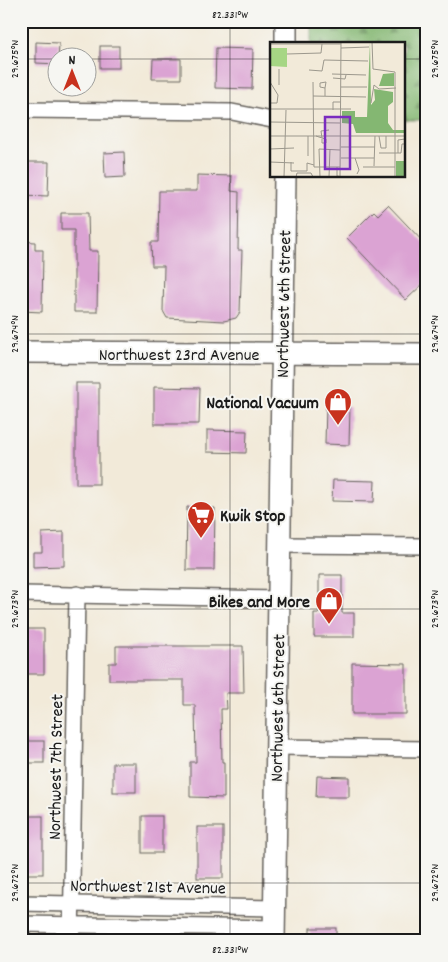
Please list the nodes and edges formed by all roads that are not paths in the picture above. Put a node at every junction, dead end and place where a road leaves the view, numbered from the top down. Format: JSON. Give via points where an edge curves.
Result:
{"nodes":[{"id":1,"x":286,"y":21,"type":"edge"},
{"id":2,"x":286,"y":42,"type":"edge"},
{"id":3,"x":21,"y":110,"type":"edge"},
{"id":4,"x":270,"y":120,"type":"edge"},
{"id":5,"x":285,"y":178,"type":"edge"},
{"id":6,"x":21,"y":352,"type":"edge"},
{"id":7,"x":282,"y":354,"type":"junction"},
{"id":8,"x":427,"y":354,"type":"edge"},
{"id":9,"x":280,"y":545,"type":"junction"},
{"id":10,"x":427,"y":546,"type":"edge"},
{"id":11,"x":21,"y":594,"type":"edge"},
{"id":12,"x":76,"y":594,"type":"junction"},
{"id":13,"x":279,"y":599,"type":"junction"},
{"id":14,"x":277,"y":747,"type":"junction"},
{"id":15,"x":427,"y":749,"type":"edge"},
{"id":16,"x":21,"y":903,"type":"edge"},
{"id":17,"x":71,"y":904,"type":"junction"},
{"id":18,"x":21,"y":924,"type":"edge"},
{"id":19,"x":71,"y":924,"type":"junction"},
{"id":20,"x":274,"y":926,"type":"edge"},
{"id":21,"x":71,"y":941,"type":"edge"}],
"edges":[{"from":1,"to":2,"type":"main road"},
{"from":3,"to":4,"type":"street","via":[[232,112]]},
{"from":5,"to":7,"type":"main road","name":"Northwest 6th Street"},
{"from":6,"to":7,"type":"main road","name":"Northwest 23rd Avenue"},
{"from":7,"to":8,"type":"main road","name":"Northwest 23rd Avenue"},
{"from":7,"to":9,"type":"main road","name":"Northwest 6th Street"},
{"from":9,"to":10,"type":"street"},
{"from":9,"to":13,"type":"main road","name":"Northwest 6th Street"},
{"from":11,"to":12,"type":"street"},
{"from":12,"to":13,"type":"street"},
{"from":12,"to":17,"type":"street","name":"Northwest 7th Street"},
{"from":13,"to":14,"type":"main road","name":"Northwest 6th Street"},
{"from":14,"to":15,"type":"street"},
{"from":14,"to":20,"type":"main road","name":"Northwest 6th Street"},
{"from":16,"to":17,"type":"street","name":"Northwest 21st Avenue"},
{"from":17,"to":19,"type":"street","name":"Northwest 7th Street"},
{"from":17,"to":20,"type":"street","name":"Northwest 21st Avenue"},
{"from":18,"to":19,"type":"street"},
{"from":19,"to":20,"type":"street"},
{"from":19,"to":21,"type":"street","name":"Northwest 7th Street"}]}
